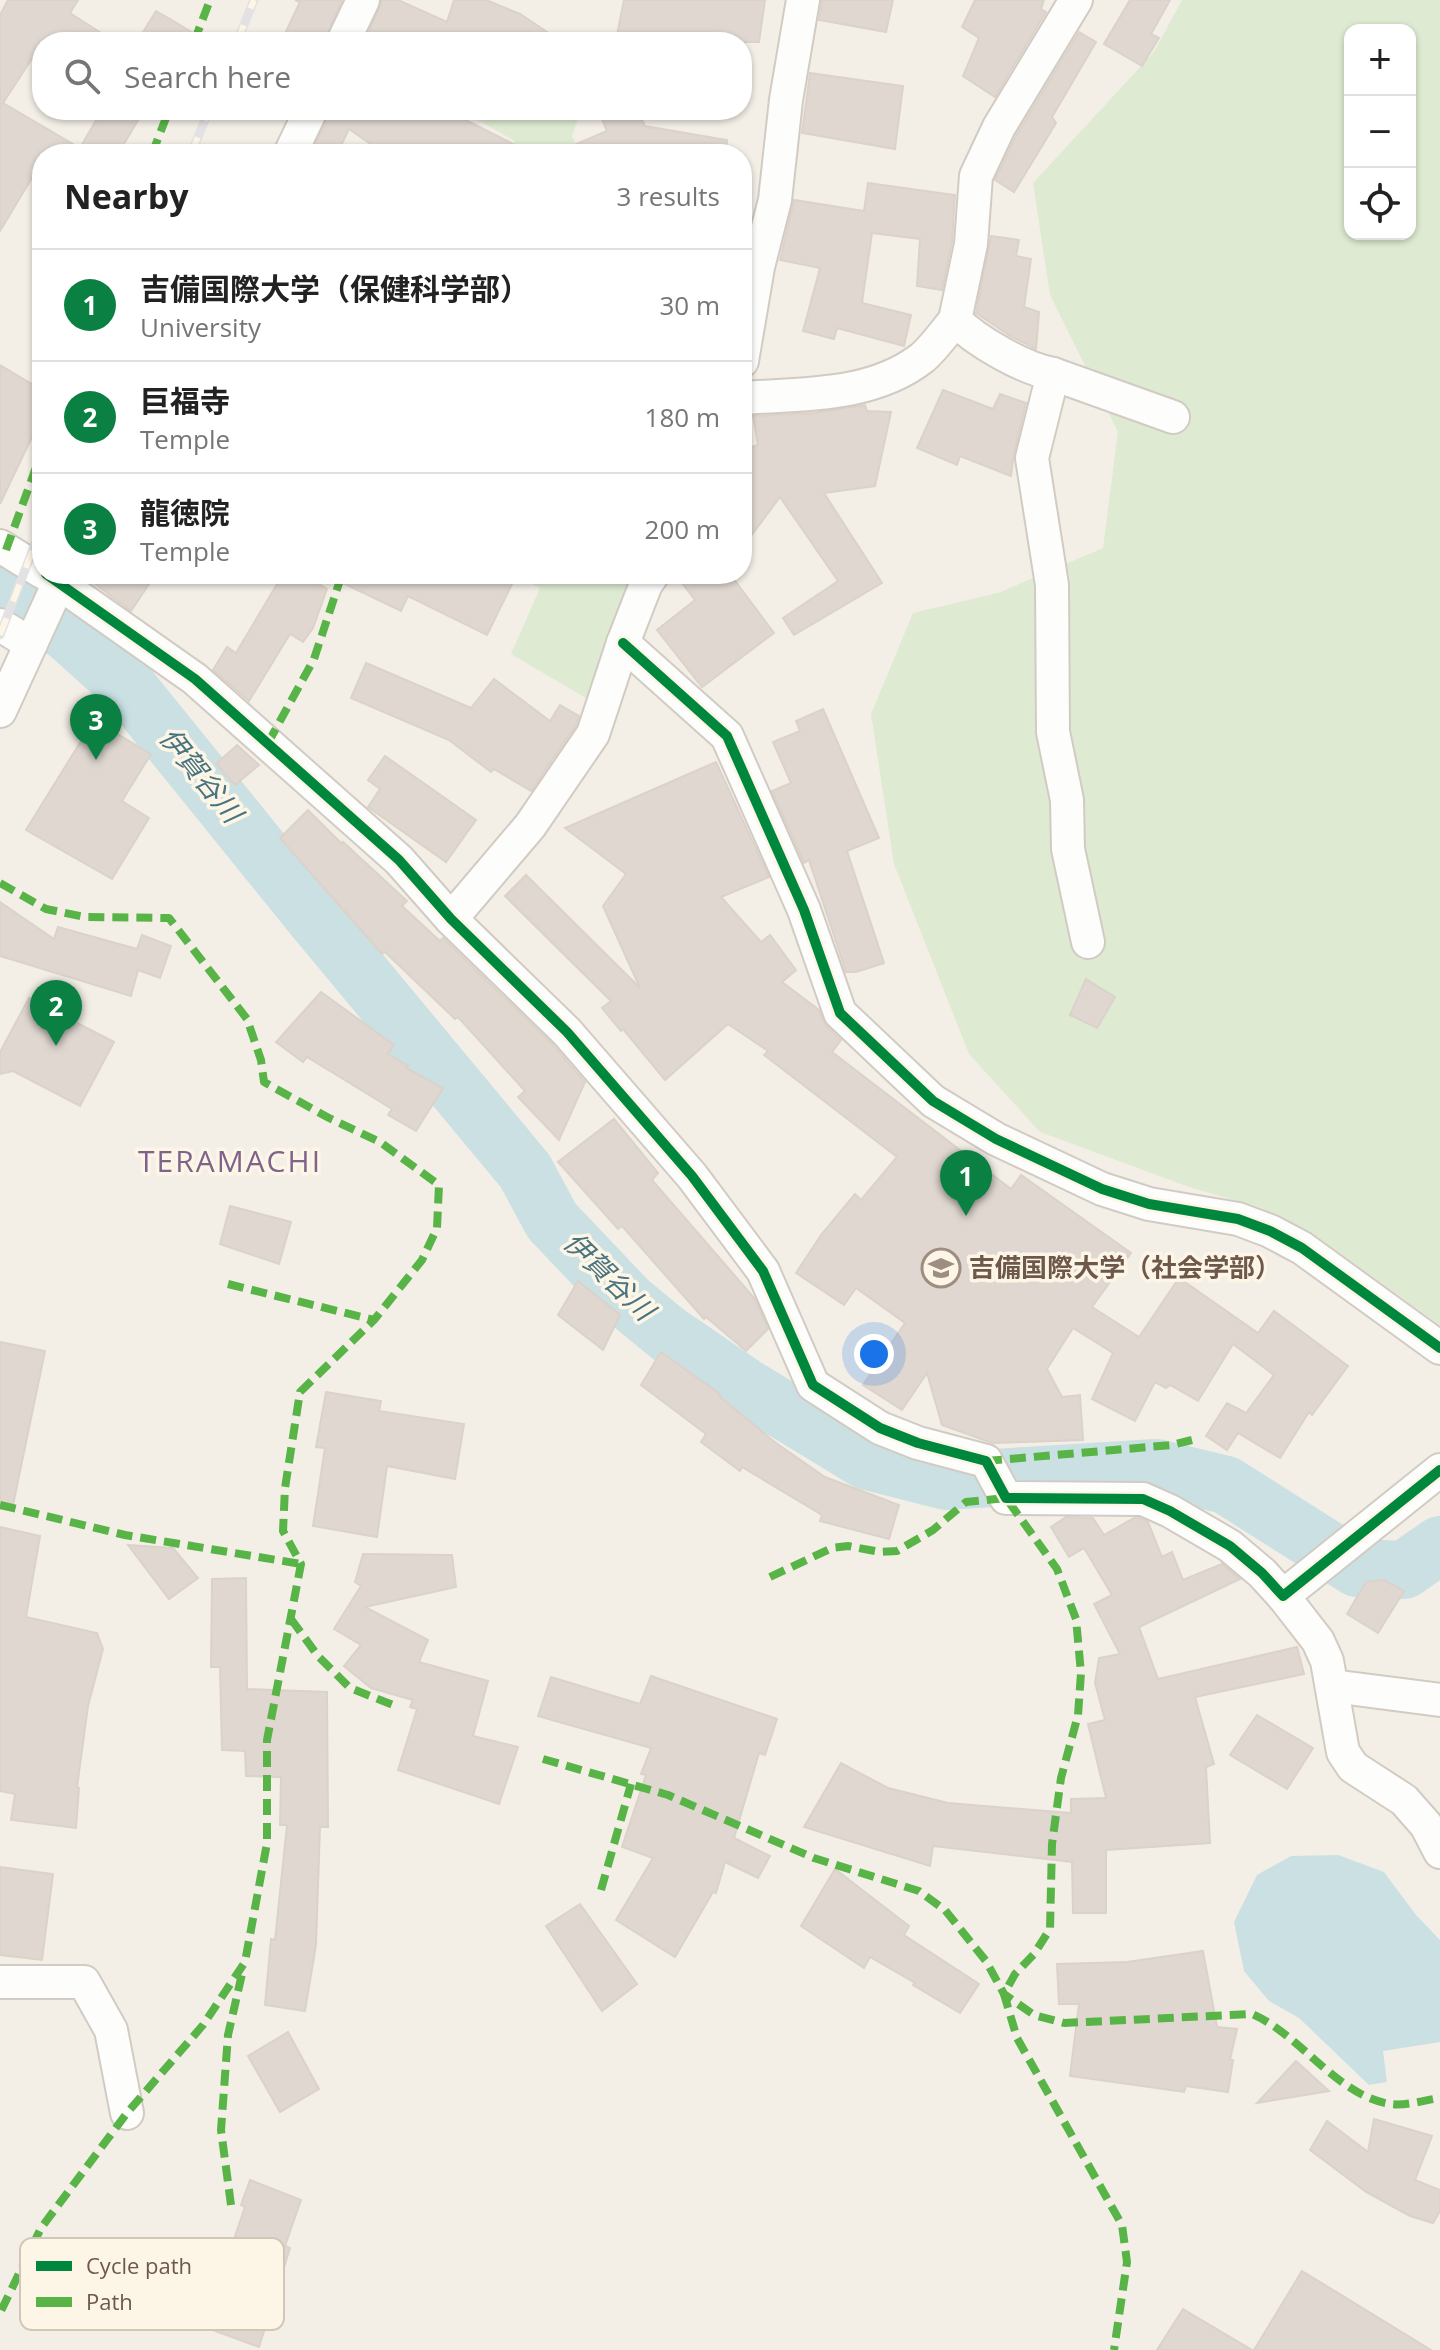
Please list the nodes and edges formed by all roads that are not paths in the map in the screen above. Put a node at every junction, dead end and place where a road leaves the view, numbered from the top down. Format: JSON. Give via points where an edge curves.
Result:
{"nodes":[{"id":1,"x":363,"y":0,"type":"edge"},
{"id":2,"x":803,"y":0,"type":"edge"},
{"id":3,"x":1076,"y":0,"type":"edge"},
{"id":4,"x":348,"y":32,"type":"edge"},
{"id":5,"x":306,"y":120,"type":"edge"},
{"id":6,"x":295,"y":144,"type":"edge"},
{"id":7,"x":752,"y":302,"type":"edge"},
{"id":8,"x":955,"y":320,"type":"junction"},
{"id":9,"x":1053,"y":374,"type":"junction"},
{"id":10,"x":752,"y":397,"type":"edge"},
{"id":11,"x":1173,"y":417,"type":"dead end"},
{"id":12,"x":0,"y":546,"type":"edge"},
{"id":13,"x":32,"y":564,"type":"edge"},
{"id":14,"x":49,"y":584,"type":"edge"},
{"id":15,"x":64,"y":584,"type":"edge"},
{"id":16,"x":646,"y":584,"type":"edge"},
{"id":17,"x":0,"y":625,"type":"edge"},
{"id":18,"x":32,"y":641,"type":"junction"},
{"id":19,"x":623,"y":643,"type":"junction"},
{"id":20,"x":0,"y":711,"type":"edge"},
{"id":21,"x":451,"y":919,"type":"junction"},
{"id":22,"x":1088,"y":942,"type":"dead end"},
{"id":23,"x":1440,"y":1348,"type":"edge"},
{"id":24,"x":1440,"y":1470,"type":"edge"},
{"id":25,"x":1292,"y":1590,"type":"junction"},
{"id":26,"x":1332,"y":1686,"type":"junction"},
{"id":27,"x":1440,"y":1700,"type":"edge"},
{"id":28,"x":1440,"y":1852,"type":"edge"},
{"id":29,"x":0,"y":1982,"type":"edge"},
{"id":30,"x":127,"y":2113,"type":"dead end"}],
"edges":[{"from":1,"to":4,"type":"street"},
{"from":2,"to":7,"type":"street","via":[[775,200]]},
{"from":3,"to":8,"type":"street","via":[[999,127],[976,176],[971,244]]},
{"from":5,"to":6,"type":"street"},
{"from":8,"to":9,"type":"street","via":[[1036,371]]},
{"from":8,"to":10,"type":"street","via":[[923,357],[890,377],[838,392]]},
{"from":9,"to":11,"type":"street"},
{"from":9,"to":22,"type":"street","via":[[1032,458],[1052,585],[1053,732],[1067,800],[1068,849]]},
{"from":12,"to":13,"type":"street"},
{"from":14,"to":18,"type":"street"},
{"from":15,"to":21,"type":"street","via":[[195,679],[399,860]]},
{"from":16,"to":19,"type":"street"},
{"from":17,"to":18,"type":"street"},
{"from":18,"to":20,"type":"street"},
{"from":19,"to":21,"type":"street","via":[[593,734],[530,826]]},
{"from":19,"to":23,"type":"street","via":[[727,736],[804,910],[840,1013],[933,1101],[996,1139],[1102,1189],[1270,1231],[1302,1248]]},
{"from":21,"to":25,"type":"street","via":[[567,1032],[692,1176],[763,1271],[813,1385],[880,1428],[986,1461],[1006,1498],[1143,1499],[1230,1546]]},
{"from":24,"to":25,"type":"street"},
{"from":25,"to":26,"type":"street","via":[[1327,1661]]},
{"from":26,"to":27,"type":"street"},
{"from":26,"to":28,"type":"street","via":[[1343,1752],[1353,1767],[1404,1800]]},
{"from":29,"to":30,"type":"street","via":[[84,1982],[111,2030]]}]}
